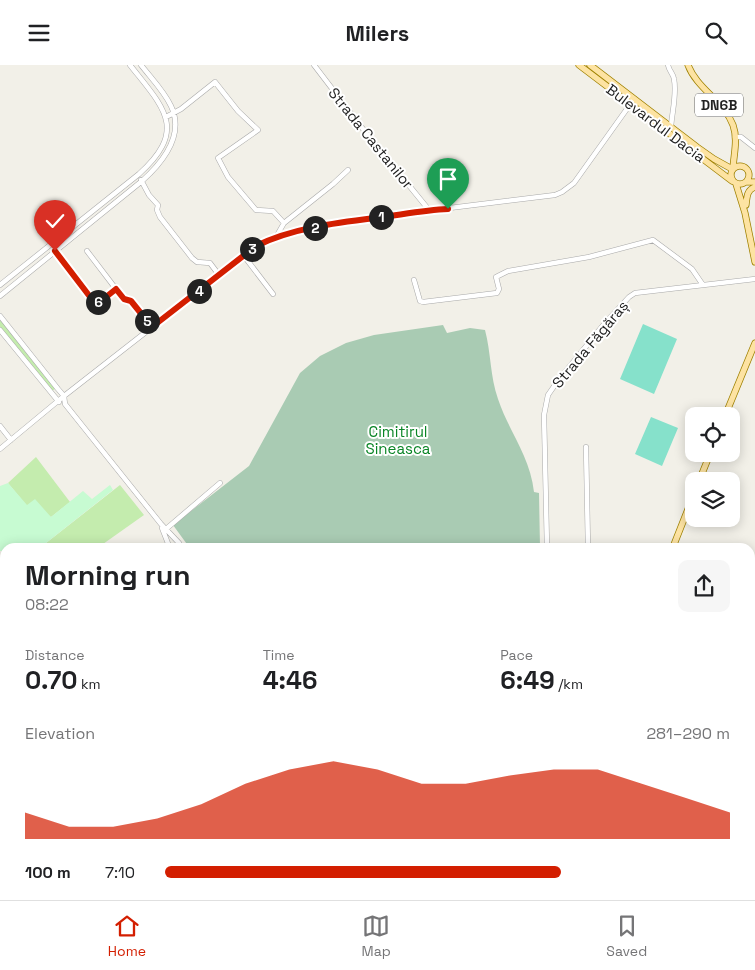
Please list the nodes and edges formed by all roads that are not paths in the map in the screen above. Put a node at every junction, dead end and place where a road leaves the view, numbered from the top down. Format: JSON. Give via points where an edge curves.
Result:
{"nodes":[{"id":1,"x":130,"y":65,"type":"edge"},
{"id":2,"x":140,"y":65,"type":"edge"},
{"id":3,"x":314,"y":65,"type":"edge"},
{"id":4,"x":579,"y":65,"type":"edge"},
{"id":5,"x":590,"y":65,"type":"edge"},
{"id":6,"x":668,"y":65,"type":"edge"},
{"id":7,"x":688,"y":65,"type":"edge"},
{"id":8,"x":632,"y":102,"type":"junction"},
{"id":9,"x":174,"y":114,"type":"junction"},
{"id":10,"x":166,"y":117,"type":"junction"},
{"id":11,"x":671,"y":127,"type":"junction"},
{"id":12,"x":735,"y":137,"type":"junction"},
{"id":13,"x":755,"y":148,"type":"edge"},
{"id":14,"x":736,"y":152,"type":"junction"},
{"id":15,"x":733,"y":168,"type":"junction"},
{"id":16,"x":747,"y":169,"type":"junction"},
{"id":17,"x":348,"y":170,"type":"dead end"},
{"id":18,"x":139,"y":174,"type":"junction"},
{"id":19,"x":755,"y":176,"type":"edge"},
{"id":20,"x":142,"y":181,"type":"junction"},
{"id":21,"x":734,"y":182,"type":"junction"},
{"id":22,"x":755,"y":182,"type":"edge"},
{"id":23,"x":745,"y":183,"type":"junction"},
{"id":24,"x":755,"y":187,"type":"edge"},
{"id":25,"x":746,"y":205,"type":"junction"},
{"id":26,"x":429,"y":210,"type":"junction"},
{"id":27,"x":745,"y":213,"type":"junction"},
{"id":28,"x":284,"y":223,"type":"junction"},
{"id":29,"x":276,"y":237,"type":"junction"},
{"id":30,"x":50,"y":246,"type":"junction"},
{"id":31,"x":55,"y":251,"type":"junction"},
{"id":32,"x":87,"y":251,"type":"dead end"},
{"id":33,"x":244,"y":256,"type":"junction"},
{"id":34,"x":755,"y":262,"type":"edge"},
{"id":35,"x":219,"y":275,"type":"junction"},
{"id":36,"x":755,"y":279,"type":"edge"},
{"id":37,"x":414,"y":280,"type":"dead end"},
{"id":38,"x":0,"y":285,"type":"edge"},
{"id":39,"x":703,"y":285,"type":"junction"},
{"id":40,"x":116,"y":289,"type":"junction"},
{"id":41,"x":273,"y":294,"type":"dead end"},
{"id":42,"x":0,"y":296,"type":"edge"},
{"id":43,"x":0,"y":316,"type":"edge"},
{"id":44,"x":152,"y":327,"type":"junction"},
{"id":45,"x":0,"y":330,"type":"edge"},
{"id":46,"x":755,"y":343,"type":"edge"},
{"id":47,"x":64,"y":397,"type":"junction"},
{"id":48,"x":58,"y":402,"type":"junction"},
{"id":49,"x":65,"y":404,"type":"junction"},
{"id":50,"x":729,"y":407,"type":"edge"},
{"id":51,"x":0,"y":426,"type":"edge"},
{"id":52,"x":11,"y":441,"type":"junction"},
{"id":53,"x":586,"y":447,"type":"dead end"},
{"id":54,"x":0,"y":449,"type":"edge"},
{"id":55,"x":220,"y":483,"type":"dead end"},
{"id":56,"x":685,"y":516,"type":"edge"},
{"id":57,"x":161,"y":524,"type":"junction"},
{"id":58,"x":166,"y":529,"type":"junction"},
{"id":59,"x":178,"y":541,"type":"joint"},
{"id":60,"x":167,"y":543,"type":"edge"},
{"id":61,"x":170,"y":543,"type":"edge"},
{"id":62,"x":547,"y":543,"type":"edge"},
{"id":63,"x":588,"y":543,"type":"edge"},
{"id":64,"x":674,"y":543,"type":"edge"}],
"edges":[{"from":1,"to":10,"type":"street","via":[[157,98]]},
{"from":2,"to":9,"type":"street","via":[[166,97]]},
{"from":3,"to":26,"type":"street","name":"Strada Castanilor"},
{"from":4,"to":8,"type":"main road","name":"Bulevardul Dacia"},
{"from":5,"to":8,"type":"main road","name":"Bulevardul Dacia"},
{"from":6,"to":11,"type":"street","via":[[675,88]]},
{"from":7,"to":12,"type":"main road","number":"DN6B","via":[[699,85],[730,119]]},
{"from":8,"to":11,"type":"main road","name":"Bulevardul Dacia"},
{"from":8,"to":21,"type":"main road","name":"Bulevardul Dacia"},
{"from":8,"to":26,"type":"street","via":[[574,183],[562,192]]},
{"from":9,"to":10,"type":"street"},
{"from":9,"to":20,"type":"street","via":[[174,135],[168,152]]},
{"from":9,"to":28,"type":"street","via":[[215,82],[258,130],[218,158],[228,177],[256,210],[273,211]]},
{"from":10,"to":18,"type":"street","via":[[165,138],[159,152]]},
{"from":11,"to":15,"type":"main road","name":"Bulevardul Dacia","via":[[714,159]]},
{"from":12,"to":13,"type":"street","via":[[742,137]]},
{"from":12,"to":14,"type":"main road","number":"DN6B"},
{"from":14,"to":15,"type":"main road","number":"DN6B"},
{"from":14,"to":16,"type":"main road","number":"DN6B"},
{"from":15,"to":16,"type":"main road","via":[[738,165]]},
{"from":15,"to":21,"type":"main road","via":[[730,176]]},
{"from":16,"to":19,"type":"main road"},
{"from":16,"to":23,"type":"main road","via":[[749,177]]},
{"from":17,"to":28,"type":"street"},
{"from":18,"to":20,"type":"street"},
{"from":18,"to":30,"type":"street"},
{"from":20,"to":31,"type":"street"},
{"from":20,"to":35,"type":"street","via":[[158,205],[160,217],[182,246],[197,262],[210,263]]},
{"from":21,"to":23,"type":"main road"},
{"from":21,"to":27,"type":"main road"},
{"from":22,"to":23,"type":"main road"},
{"from":23,"to":25,"type":"main road"},
{"from":24,"to":25,"type":"main road","via":[[748,192]]},
{"from":25,"to":27,"type":"main road"},
{"from":26,"to":29,"type":"street","via":[[345,222]]},
{"from":27,"to":34,"type":"main road"},
{"from":28,"to":29,"type":"street"},
{"from":29,"to":33,"type":"street"},
{"from":30,"to":31,"type":"street"},
{"from":30,"to":38,"type":"street"},
{"from":31,"to":40,"type":"street","via":[[94,302],[101,301]]},
{"from":31,"to":42,"type":"street"},
{"from":32,"to":40,"type":"street"},
{"from":33,"to":35,"type":"street"},
{"from":33,"to":41,"type":"street"},
{"from":35,"to":44,"type":"street"},
{"from":36,"to":39,"type":"street","name":"Strada Făgăraș"},
{"from":37,"to":39,"type":"street","via":[[420,301],[497,293],[496,277],[508,271],[601,255],[653,240],[692,269]]},
{"from":39,"to":62,"type":"street","name":"Strada Făgăraș","via":[[646,291],[629,297],[548,395],[544,415]]},
{"from":40,"to":44,"type":"street","via":[[124,299],[131,301]]},
{"from":43,"to":47,"type":"street"},
{"from":44,"to":47,"type":"street"},
{"from":45,"to":48,"type":"street"},
{"from":46,"to":50,"type":"main road"},
{"from":47,"to":48,"type":"street"},
{"from":47,"to":49,"type":"street"},
{"from":48,"to":49,"type":"street"},
{"from":48,"to":52,"type":"street"},
{"from":49,"to":57,"type":"street"},
{"from":51,"to":52,"type":"street"},
{"from":52,"to":54,"type":"street"},
{"from":53,"to":63,"type":"street"},
{"from":55,"to":58,"type":"street"},
{"from":56,"to":64,"type":"main road"},
{"from":57,"to":58,"type":"street"},
{"from":57,"to":60,"type":"street"},
{"from":58,"to":59,"type":"street"},
{"from":59,"to":61,"type":"street"}]}
